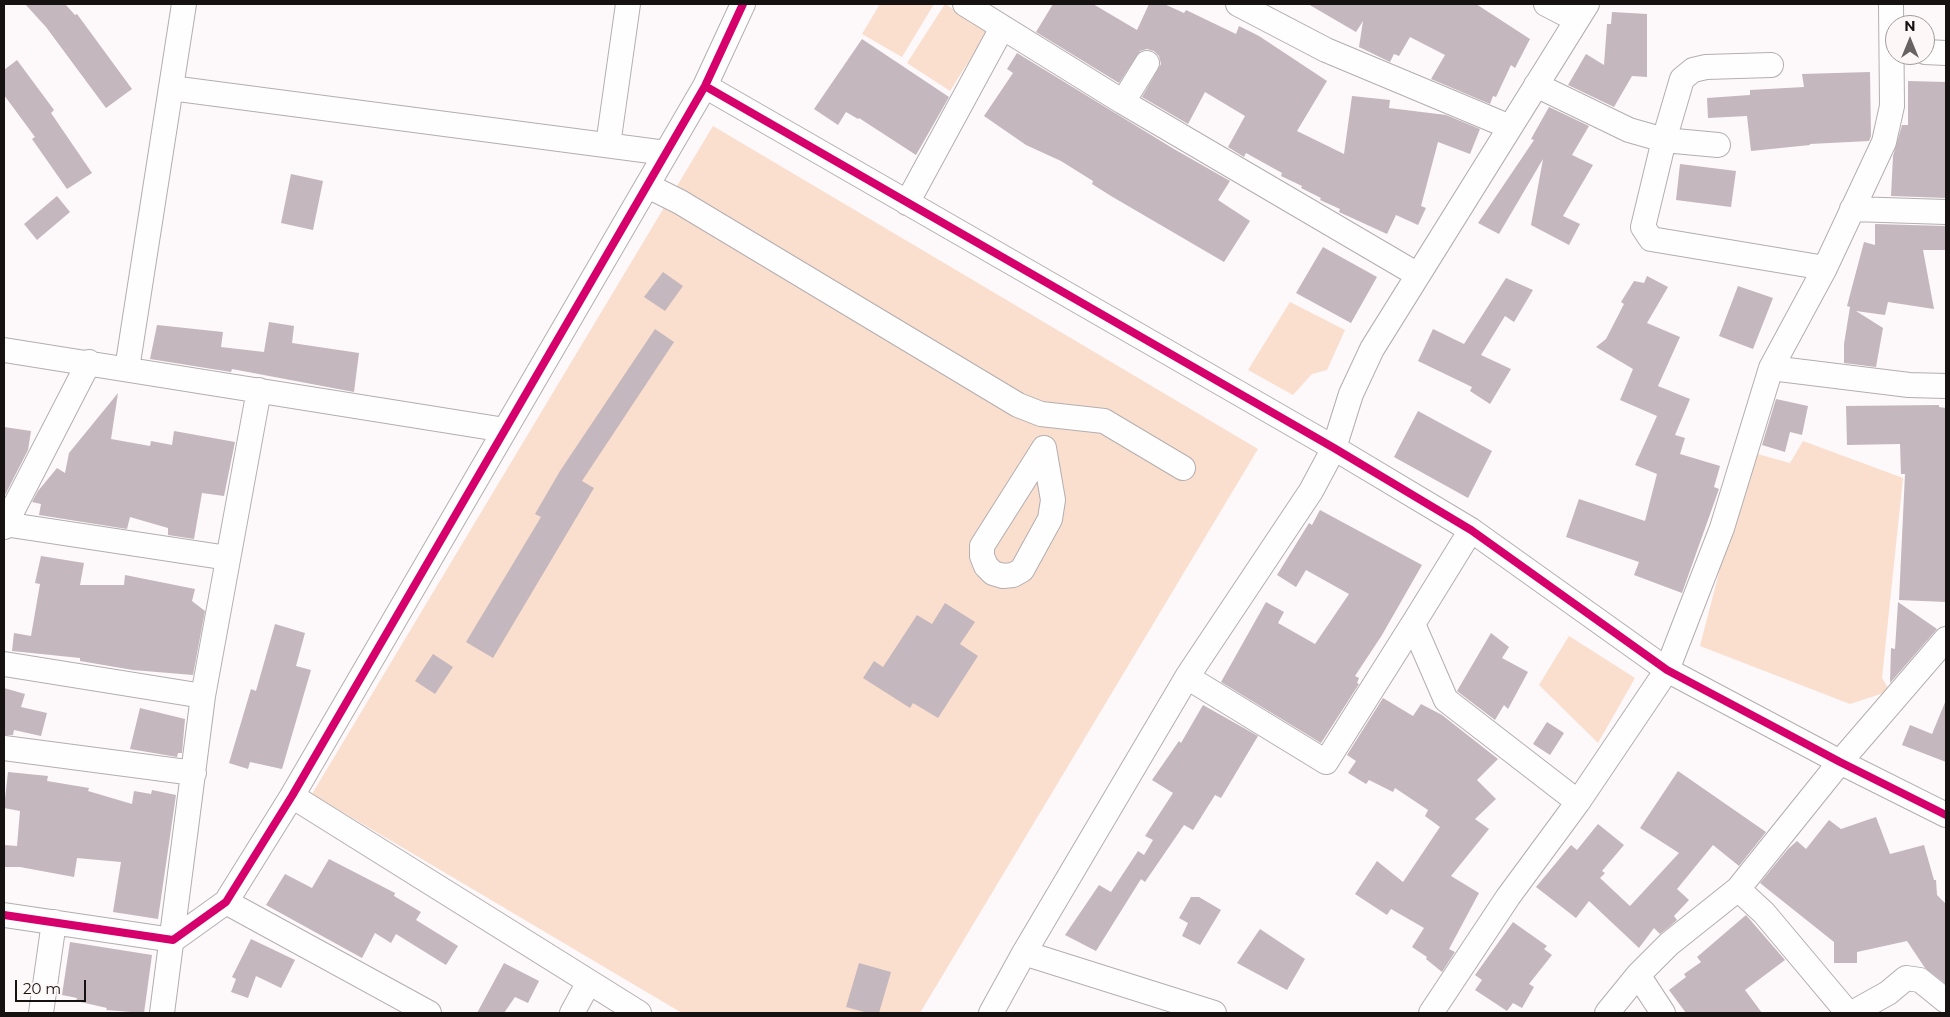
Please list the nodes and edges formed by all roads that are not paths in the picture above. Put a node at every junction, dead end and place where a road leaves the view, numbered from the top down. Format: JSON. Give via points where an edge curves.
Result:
{"nodes":[{"id":1,"x":184,"y":4,"type":"edge"},
{"id":2,"x":628,"y":4,"type":"edge"},
{"id":3,"x":744,"y":4,"type":"edge"},
{"id":4,"x":965,"y":4,"type":"edge"},
{"id":5,"x":1238,"y":4,"type":"edge"},
{"id":6,"x":1546,"y":4,"type":"edge"},
{"id":7,"x":1582,"y":12,"type":"edge"},
{"id":8,"x":1002,"y":28,"type":"junction"},
{"id":9,"x":1147,"y":63,"type":"dead end"},
{"id":10,"x":1771,"y":65,"type":"dead end"},
{"id":11,"x":1893,"y":65,"type":"edge"},
{"id":12,"x":1536,"y":85,"type":"junction"},
{"id":13,"x":705,"y":86,"type":"junction"},
{"id":14,"x":171,"y":88,"type":"junction"},
{"id":15,"x":1123,"y":102,"type":"junction"},
{"id":16,"x":1510,"y":127,"type":"junction"},
{"id":17,"x":1664,"y":140,"type":"junction"},
{"id":18,"x":608,"y":145,"type":"junction"},
{"id":19,"x":1718,"y":145,"type":"dead end"},
{"id":20,"x":666,"y":153,"type":"junction"},
{"id":21,"x":648,"y":186,"type":"junction"},
{"id":22,"x":907,"y":203,"type":"junction"},
{"id":23,"x":1852,"y":209,"type":"junction"},
{"id":24,"x":1946,"y":212,"type":"edge"},
{"id":25,"x":1825,"y":268,"type":"junction"},
{"id":26,"x":1418,"y":275,"type":"junction"},
{"id":27,"x":4,"y":350,"type":"edge"},
{"id":28,"x":88,"y":362,"type":"junction"},
{"id":29,"x":126,"y":368,"type":"junction"},
{"id":30,"x":1771,"y":368,"type":"junction"},
{"id":31,"x":1946,"y":386,"type":"edge"},
{"id":32,"x":259,"y":390,"type":"junction"},
{"id":33,"x":1052,"y":416,"type":"junction"},
{"id":34,"x":505,"y":430,"type":"junction"},
{"id":35,"x":1044,"y":448,"type":"junction"},
{"id":36,"x":1334,"y":448,"type":"junction"},
{"id":37,"x":1183,"y":468,"type":"dead end"},
{"id":38,"x":4,"y":525,"type":"edge"},
{"id":39,"x":1471,"y":530,"type":"junction"},
{"id":40,"x":228,"y":558,"type":"junction"},
{"id":41,"x":1413,"y":624,"type":"junction"},
{"id":42,"x":1946,"y":639,"type":"edge"},
{"id":43,"x":4,"y":664,"type":"edge"},
{"id":44,"x":1667,"y":670,"type":"junction"},
{"id":45,"x":1187,"y":677,"type":"junction"},
{"id":46,"x":203,"y":696,"type":"junction"},
{"id":47,"x":4,"y":748,"type":"edge"},
{"id":48,"x":1840,"y":762,"type":"junction"},
{"id":49,"x":194,"y":773,"type":"junction"},
{"id":50,"x":292,"y":796,"type":"junction"},
{"id":51,"x":1578,"y":802,"type":"junction"},
{"id":52,"x":1946,"y":815,"type":"edge"},
{"id":53,"x":1738,"y":888,"type":"junction"},
{"id":54,"x":226,"y":902,"type":"junction"},
{"id":55,"x":4,"y":914,"type":"edge"},
{"id":56,"x":54,"y":922,"type":"junction"},
{"id":57,"x":173,"y":940,"type":"junction"},
{"id":58,"x":1024,"y":953,"type":"junction"},
{"id":59,"x":1638,"y":975,"type":"junction"},
{"id":60,"x":589,"y":982,"type":"junction"},
{"id":61,"x":1946,"y":1001,"type":"edge"},
{"id":62,"x":41,"y":1013,"type":"edge"},
{"id":63,"x":162,"y":1013,"type":"edge"},
{"id":64,"x":429,"y":1013,"type":"edge"},
{"id":65,"x":572,"y":1013,"type":"edge"},
{"id":66,"x":639,"y":1013,"type":"edge"},
{"id":67,"x":991,"y":1013,"type":"edge"},
{"id":68,"x":1214,"y":1013,"type":"edge"},
{"id":69,"x":1431,"y":1013,"type":"edge"},
{"id":70,"x":1607,"y":1013,"type":"edge"},
{"id":71,"x":1664,"y":1013,"type":"edge"},
{"id":72,"x":1848,"y":1013,"type":"edge"},
{"id":73,"x":1852,"y":1013,"type":"edge"}],
"edges":[{"from":1,"to":14,"type":"street"},
{"from":2,"to":18,"type":"street"},
{"from":3,"to":13,"type":"street"},
{"from":4,"to":8,"type":"street"},
{"from":5,"to":16,"type":"street","via":[[1326,50]]},
{"from":6,"to":7,"type":"street"},
{"from":7,"to":12,"type":"street"},
{"from":8,"to":15,"type":"street"},
{"from":8,"to":22,"type":"street"},
{"from":9,"to":15,"type":"street"},
{"from":10,"to":17,"type":"street","via":[[1706,67],[1687,74],[1679,86]]},
{"from":11,"to":23,"type":"street","via":[[1892,106],[1884,142]]},
{"from":12,"to":16,"type":"street"},
{"from":12,"to":17,"type":"street","via":[[1630,130]]},
{"from":13,"to":20,"type":"street"},
{"from":13,"to":22,"type":"street"},
{"from":14,"to":18,"type":"street"},
{"from":14,"to":29,"type":"street"},
{"from":15,"to":26,"type":"street"},
{"from":16,"to":26,"type":"street"},
{"from":17,"to":19,"type":"street"},
{"from":17,"to":25,"type":"street","via":[[1643,222],[1647,236],[1657,241]]},
{"from":18,"to":20,"type":"street"},
{"from":20,"to":21,"type":"street"},
{"from":21,"to":33,"type":"street","via":[[680,202],[1018,405]]},
{"from":21,"to":34,"type":"street"},
{"from":22,"to":36,"type":"street"},
{"from":23,"to":24,"type":"street"},
{"from":23,"to":25,"type":"street"},
{"from":25,"to":30,"type":"street"},
{"from":26,"to":36,"type":"street","via":[[1361,371]]},
{"from":27,"to":28,"type":"street"},
{"from":28,"to":29,"type":"street"},
{"from":28,"to":38,"type":"street"},
{"from":29,"to":32,"type":"street"},
{"from":30,"to":31,"type":"street","via":[[1909,385]]},
{"from":30,"to":44,"type":"street","via":[[1722,528]]},
{"from":32,"to":34,"type":"street"},
{"from":32,"to":40,"type":"street"},
{"from":33,"to":35,"type":"street"},
{"from":33,"to":37,"type":"street","via":[[1104,421]]},
{"from":34,"to":50,"type":"street"},
{"from":35,"to":35,"type":"street","via":[[1053,500],[1050,518],[1022,570],[1013,575],[993,573],[986,566],[982,546]]},
{"from":36,"to":39,"type":"street"},
{"from":36,"to":45,"type":"street","via":[[1311,491]]},
{"from":38,"to":40,"type":"street"},
{"from":39,"to":41,"type":"street"},
{"from":39,"to":44,"type":"street"},
{"from":40,"to":46,"type":"street"},
{"from":41,"to":45,"type":"street","via":[[1326,762]]},
{"from":41,"to":51,"type":"street","via":[[1446,700]]},
{"from":42,"to":48,"type":"street"},
{"from":43,"to":46,"type":"street"},
{"from":44,"to":48,"type":"street"},
{"from":44,"to":51,"type":"street"},
{"from":45,"to":58,"type":"street"},
{"from":46,"to":49,"type":"street"},
{"from":47,"to":49,"type":"street"},
{"from":48,"to":52,"type":"street"},
{"from":48,"to":53,"type":"street"},
{"from":49,"to":57,"type":"street"},
{"from":50,"to":54,"type":"street"},
{"from":50,"to":60,"type":"street"},
{"from":51,"to":69,"type":"street","via":[[1508,897]]},
{"from":53,"to":59,"type":"street","via":[[1669,944]]},
{"from":53,"to":72,"type":"street","via":[[1764,913]]},
{"from":54,"to":57,"type":"street"},
{"from":54,"to":64,"type":"street"},
{"from":55,"to":56,"type":"street"},
{"from":56,"to":57,"type":"street"},
{"from":56,"to":62,"type":"street"},
{"from":57,"to":63,"type":"street"},
{"from":58,"to":67,"type":"street"},
{"from":58,"to":68,"type":"street"},
{"from":59,"to":70,"type":"street"},
{"from":59,"to":71,"type":"street"},
{"from":60,"to":65,"type":"street"},
{"from":60,"to":66,"type":"street"},
{"from":61,"to":73,"type":"street","via":[[1920,980],[1906,978],[1888,993]]}]}
